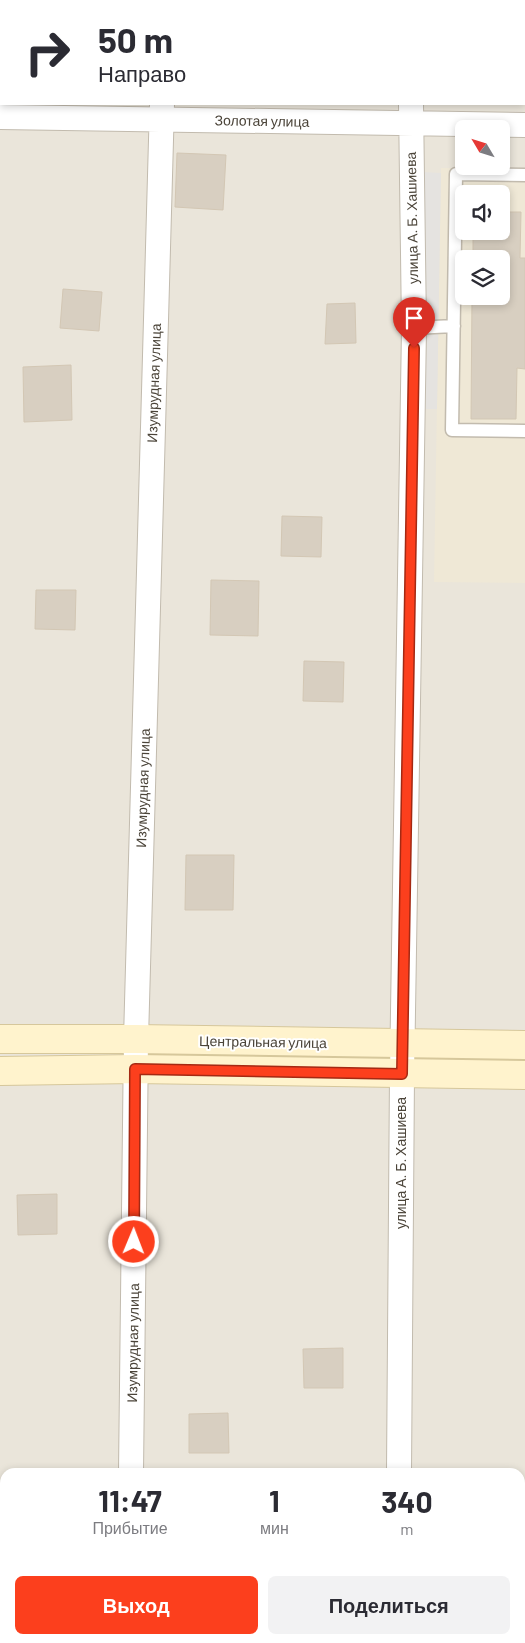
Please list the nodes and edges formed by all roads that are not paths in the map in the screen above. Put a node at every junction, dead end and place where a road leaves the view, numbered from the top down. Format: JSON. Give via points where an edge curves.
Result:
{"nodes":[{"id":1,"x":162,"y":112,"type":"edge"},
{"id":2,"x":411,"y":114,"type":"edge"},
{"id":3,"x":0,"y":117,"type":"edge"},
{"id":4,"x":525,"y":125,"type":"edge"},
{"id":5,"x":525,"y":175,"type":"edge"},
{"id":6,"x":454,"y":326,"type":"junction"},
{"id":7,"x":414,"y":328,"type":"junction"},
{"id":8,"x":525,"y":431,"type":"edge"},
{"id":9,"x":0,"y":1039,"type":"edge"},
{"id":10,"x":136,"y":1039,"type":"junction"},
{"id":11,"x":403,"y":1045,"type":"junction"},
{"id":12,"x":525,"y":1045,"type":"edge"},
{"id":13,"x":135,"y":1069,"type":"junction"},
{"id":14,"x":0,"y":1071,"type":"edge"},
{"id":15,"x":402,"y":1074,"type":"junction"},
{"id":16,"x":525,"y":1075,"type":"edge"},
{"id":17,"x":131,"y":1468,"type":"edge"},
{"id":18,"x":399,"y":1468,"type":"edge"}],
"edges":[{"from":1,"to":2,"type":"street","name":"Золотая улица"},
{"from":1,"to":3,"type":"street","name":"Золотая улица"},
{"from":1,"to":10,"type":"street","name":"Изумрудная улица"},
{"from":2,"to":4,"type":"street","name":"Золотая улица"},
{"from":2,"to":7,"type":"street","name":"улица А. Б. Хашиева"},
{"from":5,"to":6,"type":"lane","via":[[456,174]]},
{"from":6,"to":7,"type":"lane"},
{"from":6,"to":8,"type":"lane","via":[[452,430]]},
{"from":7,"to":11,"type":"street","name":"улица А. Б. Хашиева"},
{"from":9,"to":10,"type":"street","name":"Центральная улица"},
{"from":10,"to":11,"type":"street","name":"Центральная улица"},
{"from":10,"to":13,"type":"street","name":"Изумрудная улица"},
{"from":11,"to":12,"type":"street","name":"Центральная улица"},
{"from":11,"to":15,"type":"street","name":"улица А. Б. Хашиева"},
{"from":13,"to":14,"type":"street"},
{"from":13,"to":15,"type":"street"},
{"from":13,"to":17,"type":"street","name":"Изумрудная улица"},
{"from":15,"to":16,"type":"street"},
{"from":15,"to":18,"type":"street","name":"улица А. Б. Хашиева"}]}
